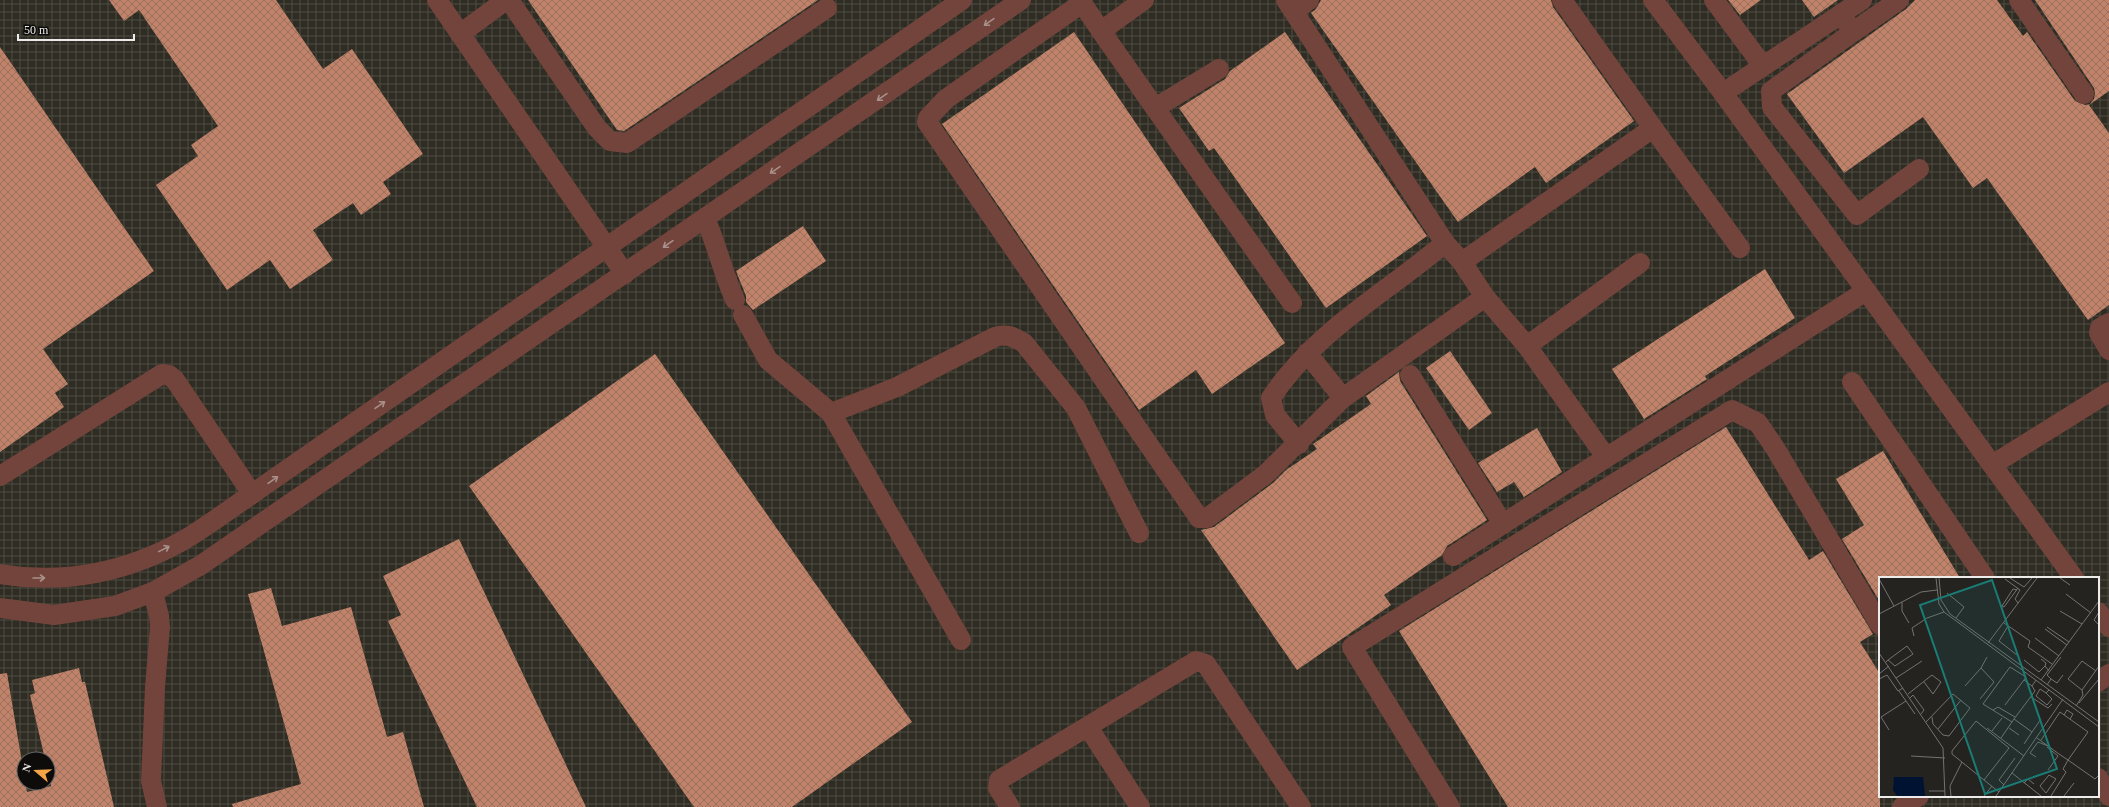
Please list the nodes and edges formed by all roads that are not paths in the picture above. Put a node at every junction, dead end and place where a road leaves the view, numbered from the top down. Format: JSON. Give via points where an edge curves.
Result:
{"nodes":[{"id":1,"x":437,"y":0,"type":"edge"},
{"id":2,"x":508,"y":0,"type":"edge"},
{"id":3,"x":962,"y":0,"type":"edge"},
{"id":4,"x":1021,"y":0,"type":"edge"},
{"id":5,"x":1144,"y":0,"type":"edge"},
{"id":6,"x":1562,"y":0,"type":"edge"},
{"id":7,"x":1653,"y":0,"type":"edge"},
{"id":8,"x":1714,"y":0,"type":"edge"},
{"id":9,"x":1862,"y":0,"type":"edge"},
{"id":10,"x":1899,"y":0,"type":"edge"},
{"id":11,"x":2019,"y":0,"type":"edge"},
{"id":12,"x":1297,"y":4,"type":"edge"},
{"id":13,"x":827,"y":8,"type":"dead end"},
{"id":14,"x":1841,"y":14,"type":"junction"},
{"id":15,"x":1101,"y":31,"type":"junction"},
{"id":16,"x":1853,"y":32,"type":"junction"},
{"id":17,"x":460,"y":34,"type":"junction"},
{"id":18,"x":1763,"y":66,"type":"junction"},
{"id":19,"x":1219,"y":69,"type":"dead end"},
{"id":20,"x":1723,"y":93,"type":"junction"},
{"id":21,"x":2084,"y":94,"type":"dead end"},
{"id":22,"x":1155,"y":108,"type":"junction"},
{"id":23,"x":787,"y":122,"type":"junction"},
{"id":24,"x":1654,"y":128,"type":"junction"},
{"id":25,"x":807,"y":149,"type":"junction"},
{"id":26,"x":1919,"y":169,"type":"dead end"},
{"id":27,"x":705,"y":218,"type":"junction"},
{"id":28,"x":1445,"y":243,"type":"junction"},
{"id":29,"x":607,"y":247,"type":"junction"},
{"id":30,"x":1740,"y":248,"type":"dead end"},
{"id":31,"x":1462,"y":262,"type":"junction"},
{"id":32,"x":1640,"y":264,"type":"dead end"},
{"id":33,"x":625,"y":274,"type":"junction"},
{"id":34,"x":1866,"y":292,"type":"junction"},
{"id":35,"x":1485,"y":297,"type":"junction"},
{"id":36,"x":1292,"y":303,"type":"dead end"},
{"id":37,"x":2109,"y":322,"type":"edge"},
{"id":38,"x":1527,"y":346,"type":"junction"},
{"id":39,"x":2109,"y":350,"type":"edge"},
{"id":40,"x":1307,"y":353,"type":"junction"},
{"id":41,"x":1410,"y":375,"type":"dead end"},
{"id":42,"x":1852,"y":382,"type":"dead end"},
{"id":43,"x":2109,"y":392,"type":"edge"},
{"id":44,"x":1343,"y":398,"type":"junction"},
{"id":45,"x":831,"y":413,"type":"junction"},
{"id":46,"x":1299,"y":444,"type":"junction"},
{"id":47,"x":1606,"y":457,"type":"junction"},
{"id":48,"x":1992,"y":465,"type":"junction"},
{"id":49,"x":0,"y":476,"type":"edge"},
{"id":50,"x":252,"y":494,"type":"junction"},
{"id":51,"x":1503,"y":524,"type":"junction"},
{"id":52,"x":1138,"y":533,"type":"dead end"},
{"id":53,"x":1453,"y":556,"type":"dead end"},
{"id":54,"x":0,"y":574,"type":"edge"},
{"id":55,"x":1983,"y":577,"type":"edge"},
{"id":56,"x":2073,"y":577,"type":"edge"},
{"id":57,"x":153,"y":592,"type":"junction"},
{"id":58,"x":0,"y":608,"type":"edge"},
{"id":59,"x":2099,"y":613,"type":"edge"},
{"id":60,"x":1879,"y":623,"type":"edge"},
{"id":61,"x":2109,"y":627,"type":"edge"},
{"id":62,"x":961,"y":640,"type":"dead end"},
{"id":63,"x":2109,"y":674,"type":"edge"},
{"id":64,"x":2099,"y":681,"type":"edge"},
{"id":65,"x":1088,"y":727,"type":"junction"},
{"id":66,"x":2099,"y":780,"type":"edge"},
{"id":67,"x":2109,"y":796,"type":"edge"},
{"id":68,"x":1918,"y":797,"type":"edge"},
{"id":69,"x":157,"y":807,"type":"edge"},
{"id":70,"x":1010,"y":807,"type":"edge"},
{"id":71,"x":1140,"y":807,"type":"edge"},
{"id":72,"x":1301,"y":807,"type":"edge"},
{"id":73,"x":1450,"y":807,"type":"edge"},
{"id":74,"x":1902,"y":807,"type":"edge"}],
"edges":[{"from":1,"to":17,"type":"street"},
{"from":2,"to":13,"type":"street","via":[[596,128],[610,141],[626,143]]},
{"from":2,"to":17,"type":"street"},
{"from":3,"to":23,"type":"street"},
{"from":4,"to":25,"type":"street","one_way":true},
{"from":5,"to":15,"type":"street"},
{"from":6,"to":24,"type":"street"},
{"from":7,"to":20,"type":"street"},
{"from":8,"to":18,"type":"street"},
{"from":9,"to":14,"type":"street"},
{"from":10,"to":16,"type":"street"},
{"from":11,"to":21,"type":"street"},
{"from":12,"to":28,"type":"street"},
{"from":14,"to":16,"type":"street"},
{"from":14,"to":18,"type":"street"},
{"from":15,"to":22,"type":"street"},
{"from":15,"to":46,"type":"street","via":[[1082,3],[946,99],[927,122],[1199,518],[1206,518],[1266,474]]},
{"from":16,"to":26,"type":"street","via":[[1771,91],[1772,107],[1857,216]]},
{"from":17,"to":29,"type":"street"},
{"from":18,"to":20,"type":"street"},
{"from":19,"to":22,"type":"street"},
{"from":20,"to":34,"type":"street"},
{"from":22,"to":36,"type":"street"},
{"from":23,"to":25,"type":"street"},
{"from":23,"to":29,"type":"street"},
{"from":24,"to":30,"type":"street"},
{"from":24,"to":31,"type":"street"},
{"from":25,"to":27,"type":"street","one_way":true},
{"from":27,"to":33,"type":"street","one_way":true},
{"from":27,"to":45,"type":"street","via":[[716,242],[725,278],[768,360]]},
{"from":28,"to":31,"type":"street"},
{"from":28,"to":40,"type":"street"},
{"from":29,"to":33,"type":"street"},
{"from":50,"to":29,"type":"street","one_way":true},
{"from":31,"to":35,"type":"street"},
{"from":32,"to":38,"type":"street"},
{"from":33,"to":57,"type":"street","via":[[201,565]]},
{"from":34,"to":47,"type":"street"},
{"from":34,"to":48,"type":"street"},
{"from":35,"to":38,"type":"street"},
{"from":35,"to":44,"type":"street"},
{"from":37,"to":39,"type":"street","via":[[2100,328],[2099,333]]},
{"from":38,"to":47,"type":"street"},
{"from":40,"to":44,"type":"street"},
{"from":40,"to":46,"type":"street","via":[[1281,382],[1271,398],[1275,415]]},
{"from":41,"to":51,"type":"street"},
{"from":42,"to":55,"type":"street"},
{"from":43,"to":48,"type":"street"},
{"from":44,"to":46,"type":"street"},
{"from":45,"to":52,"type":"street","via":[[897,387],[995,337],[1015,337],[1024,343],[1076,408]]},
{"from":45,"to":62,"type":"street"},
{"from":47,"to":51,"type":"street"},
{"from":48,"to":56,"type":"street"},
{"from":49,"to":50,"type":"street","via":[[162,374],[169,375],[175,380]]},
{"from":54,"to":50,"type":"street","one_way":true,"via":[[22,578],[56,578],[91,575],[130,565],[184,540]]},
{"from":51,"to":53,"type":"street"},
{"from":57,"to":58,"type":"street","via":[[115,606],[54,614]]},
{"from":57,"to":69,"type":"street","via":[[160,627],[151,781]]},
{"from":59,"to":61,"type":"street"},
{"from":60,"to":73,"type":"street","via":[[1758,423],[1732,410],[1352,647]]},
{"from":63,"to":64,"type":"street"},
{"from":65,"to":70,"type":"street","via":[[999,780],[998,788]]},
{"from":65,"to":71,"type":"street"},
{"from":65,"to":72,"type":"street","via":[[1196,661],[1206,664]]},
{"from":66,"to":67,"type":"street"},
{"from":68,"to":74,"type":"street"}]}
